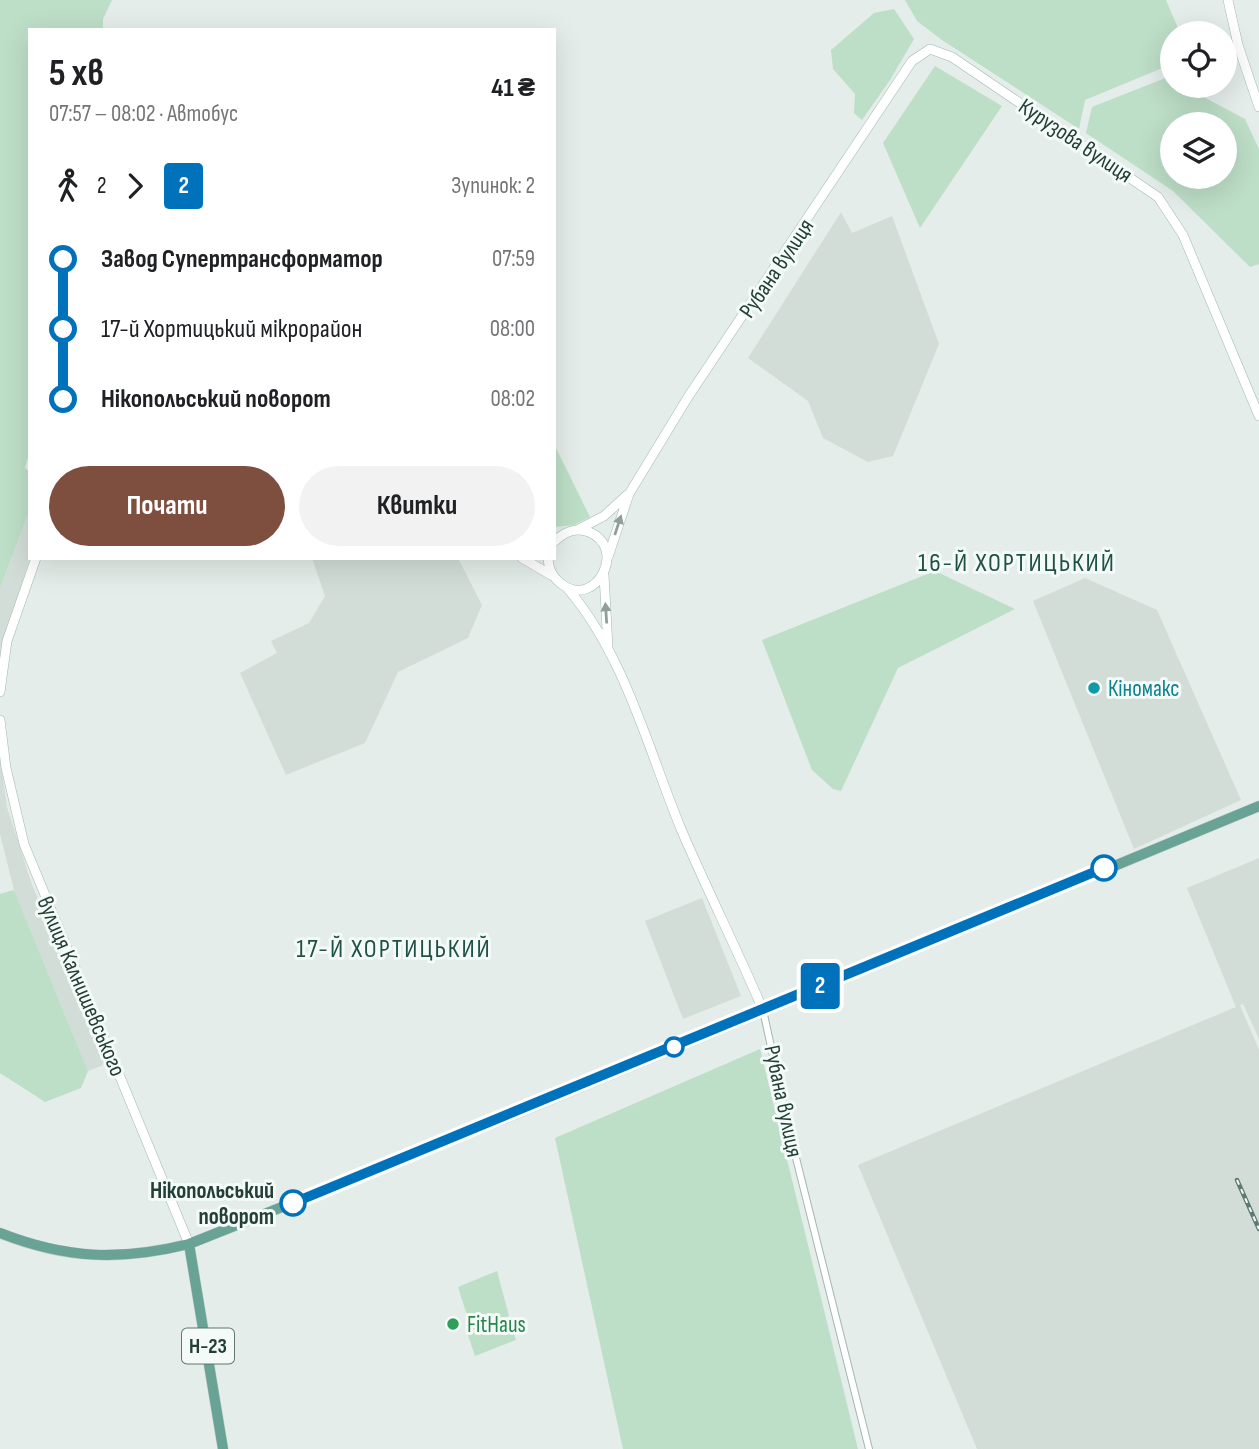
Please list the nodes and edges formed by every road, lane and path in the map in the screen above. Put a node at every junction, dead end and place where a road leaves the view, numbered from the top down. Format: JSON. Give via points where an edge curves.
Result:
{"nodes":[{"id":1,"x":1228,"y":0,"type":"edge"},
{"id":2,"x":930,"y":49,"type":"joint"},
{"id":3,"x":1259,"y":107,"type":"edge"},
{"id":4,"x":1259,"y":416,"type":"edge"},
{"id":5,"x":629,"y":494,"type":"junction"},
{"id":6,"x":579,"y":530,"type":"junction"},
{"id":7,"x":566,"y":532,"type":"junction"},
{"id":8,"x":556,"y":535,"type":"edge"},
{"id":9,"x":556,"y":540,"type":"edge"},
{"id":10,"x":608,"y":557,"type":"junction"},
{"id":11,"x":35,"y":560,"type":"edge"},
{"id":12,"x":526,"y":560,"type":"edge"},
{"id":13,"x":548,"y":560,"type":"edge"},
{"id":14,"x":552,"y":575,"type":"junction"},
{"id":15,"x":604,"y":575,"type":"junction"},
{"id":16,"x":568,"y":589,"type":"junction"},
{"id":17,"x":608,"y":651,"type":"junction"},
{"id":18,"x":0,"y":692,"type":"edge"},
{"id":19,"x":0,"y":720,"type":"edge"},
{"id":20,"x":1259,"y":806,"type":"edge"},
{"id":21,"x":763,"y":1010,"type":"junction"},
{"id":22,"x":0,"y":1233,"type":"edge"},
{"id":23,"x":189,"y":1244,"type":"junction"},
{"id":24,"x":223,"y":1449,"type":"edge"},
{"id":25,"x":869,"y":1449,"type":"edge"}],
"edges":[{"from":1,"to":3,"type":"street"},
{"from":2,"to":4,"type":"street","name":"Курузова вулиця","via":[[963,64],[1158,197],[1183,235]]},
{"from":2,"to":5,"type":"street","name":"Рубана вулиця","via":[[912,61],[688,397]]},
{"from":5,"to":6,"type":"street","name":"Рубана вулиця"},
{"from":10,"to":5,"type":"street","name":"Рубана вулиця","one_way":true},
{"from":6,"to":7,"type":"street"},
{"from":6,"to":10,"type":"street","via":[[601,540]]},
{"from":7,"to":8,"type":"street"},
{"from":7,"to":9,"type":"street"},
{"from":10,"to":15,"type":"street","name":"Рубана вулиця"},
{"from":11,"to":18,"type":"street","via":[[7,641]]},
{"from":12,"to":14,"type":"street","name":"Рубана вулиця"},
{"from":13,"to":14,"type":"street"},
{"from":14,"to":16,"type":"street","name":"Рубана вулиця"},
{"from":15,"to":16,"type":"street","via":[[588,588]]},
{"from":17,"to":15,"type":"street","name":"Рубана вулиця","one_way":true},
{"from":16,"to":17,"type":"street","name":"Рубана вулиця"},
{"from":17,"to":21,"type":"street","name":"Рубана вулиця"},
{"from":19,"to":23,"type":"street","name":"вулиця Калнишевського","via":[[16,818],[28,856]]},
{"from":20,"to":21,"type":"main road"},
{"from":21,"to":23,"type":"main road"},
{"from":21,"to":25,"type":"street","name":"Рубана вулиця"},
{"from":22,"to":23,"type":"main road","via":[[39,1248],[81,1256],[158,1252]]},
{"from":23,"to":24,"type":"main road","number":"Н-23"}]}
